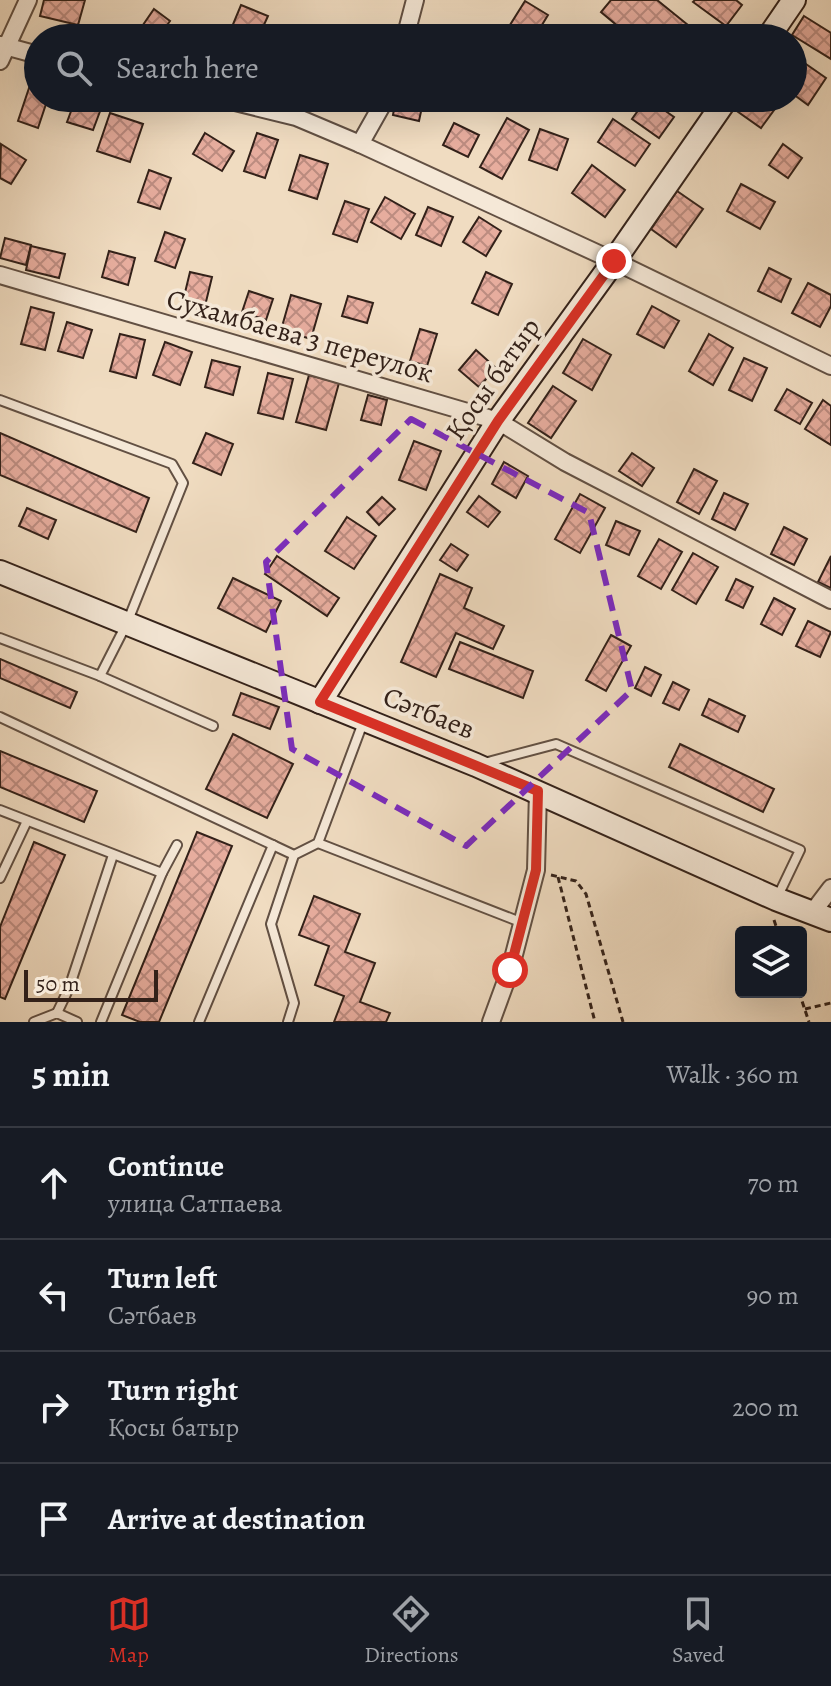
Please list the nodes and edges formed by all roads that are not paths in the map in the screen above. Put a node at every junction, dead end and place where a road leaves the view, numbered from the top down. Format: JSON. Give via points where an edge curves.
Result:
{"nodes":[{"id":1,"x":28,"y":0,"type":"edge"},
{"id":2,"x":415,"y":0,"type":"edge"},
{"id":3,"x":794,"y":0,"type":"edge"},
{"id":4,"x":409,"y":24,"type":"edge"},
{"id":5,"x":778,"y":24,"type":"edge"},
{"id":6,"x":3,"y":51,"type":"edge"},
{"id":7,"x":24,"y":53,"type":"edge"},
{"id":8,"x":276,"y":112,"type":"edge"},
{"id":9,"x":378,"y":112,"type":"edge"},
{"id":10,"x":717,"y":112,"type":"edge"},
{"id":11,"x":360,"y":144,"type":"junction"},
{"id":12,"x":614,"y":261,"type":"junction"},
{"id":13,"x":0,"y":275,"type":"edge"},
{"id":14,"x":831,"y":366,"type":"edge"},
{"id":15,"x":0,"y":400,"type":"edge"},
{"id":16,"x":498,"y":421,"type":"junction"},
{"id":17,"x":0,"y":572,"type":"edge"},
{"id":18,"x":831,"y":600,"type":"edge"},
{"id":19,"x":127,"y":623,"type":"junction"},
{"id":20,"x":0,"y":638,"type":"edge"},
{"id":21,"x":100,"y":676,"type":"junction"},
{"id":22,"x":320,"y":702,"type":"junction"},
{"id":23,"x":0,"y":717,"type":"edge"},
{"id":24,"x":364,"y":720,"type":"junction"},
{"id":25,"x":213,"y":726,"type":"dead end"},
{"id":26,"x":476,"y":765,"type":"junction"},
{"id":27,"x":538,"y":791,"type":"junction"},
{"id":28,"x":0,"y":810,"type":"edge"},
{"id":29,"x":27,"y":821,"type":"junction"},
{"id":30,"x":318,"y":843,"type":"junction"},
{"id":31,"x":177,"y":845,"type":"dead end"},
{"id":32,"x":273,"y":845,"type":"junction"},
{"id":33,"x":113,"y":855,"type":"junction"},
{"id":34,"x":294,"y":855,"type":"junction"},
{"id":35,"x":162,"y":873,"type":"junction"},
{"id":36,"x":0,"y":878,"type":"edge"},
{"id":37,"x":831,"y":888,"type":"edge"},
{"id":38,"x":776,"y":899,"type":"junction"},
{"id":39,"x":821,"y":916,"type":"edge"},
{"id":40,"x":524,"y":923,"type":"junction"},
{"id":41,"x":57,"y":1013,"type":"junction"},
{"id":42,"x":34,"y":1022,"type":"edge"},
{"id":43,"x":77,"y":1022,"type":"edge"},
{"id":44,"x":101,"y":1022,"type":"edge"},
{"id":45,"x":199,"y":1022,"type":"edge"},
{"id":46,"x":288,"y":1022,"type":"edge"},
{"id":47,"x":491,"y":1022,"type":"edge"}],
"edges":[{"from":1,"to":6,"type":"street"},
{"from":2,"to":4,"type":"street"},
{"from":3,"to":5,"type":"street"},
{"from":6,"to":7,"type":"street"},
{"from":8,"to":11,"type":"street"},
{"from":9,"to":11,"type":"street"},
{"from":10,"to":12,"type":"street","name":"Қосы батыр"},
{"from":11,"to":12,"type":"street"},
{"from":12,"to":14,"type":"street"},
{"from":12,"to":16,"type":"street","name":"Қосы батыр"},
{"from":13,"to":16,"type":"street","name":"Сухамбаева 3 переулок"},
{"from":15,"to":19,"type":"lane","via":[[172,464],[178,473],[183,483]]},
{"from":16,"to":18,"type":"street","name":"Сухамбаева 3 переулок","via":[[565,462]]},
{"from":16,"to":22,"type":"street","name":"Қосы батыр"},
{"from":17,"to":19,"type":"street","name":"Сәтбаев"},
{"from":19,"to":21,"type":"lane"},
{"from":19,"to":22,"type":"street","name":"Сәтбаев"},
{"from":20,"to":21,"type":"lane"},
{"from":21,"to":25,"type":"lane"},
{"from":22,"to":24,"type":"street","name":"Сәтбаев"},
{"from":23,"to":32,"type":"lane"},
{"from":24,"to":26,"type":"street","name":"Сәтбаев"},
{"from":24,"to":30,"type":"lane"},
{"from":26,"to":27,"type":"street","name":"Сәтбаев"},
{"from":26,"to":38,"type":"lane","via":[[556,744],[800,850]]},
{"from":27,"to":38,"type":"street","name":"Сәтбаев"},
{"from":27,"to":40,"type":"street","via":[[536,870]]},
{"from":28,"to":29,"type":"lane"},
{"from":29,"to":33,"type":"lane"},
{"from":29,"to":36,"type":"lane"},
{"from":30,"to":34,"type":"lane"},
{"from":30,"to":40,"type":"lane"},
{"from":31,"to":35,"type":"lane"},
{"from":32,"to":34,"type":"lane"},
{"from":32,"to":45,"type":"lane"},
{"from":33,"to":35,"type":"lane"},
{"from":33,"to":41,"type":"lane"},
{"from":34,"to":46,"type":"lane","via":[[271,924],[294,1003]]},
{"from":35,"to":44,"type":"lane"},
{"from":37,"to":39,"type":"street"},
{"from":38,"to":39,"type":"street","name":"Сәтбаев"},
{"from":40,"to":47,"type":"street"},
{"from":41,"to":42,"type":"lane"},
{"from":41,"to":43,"type":"lane"}]}
